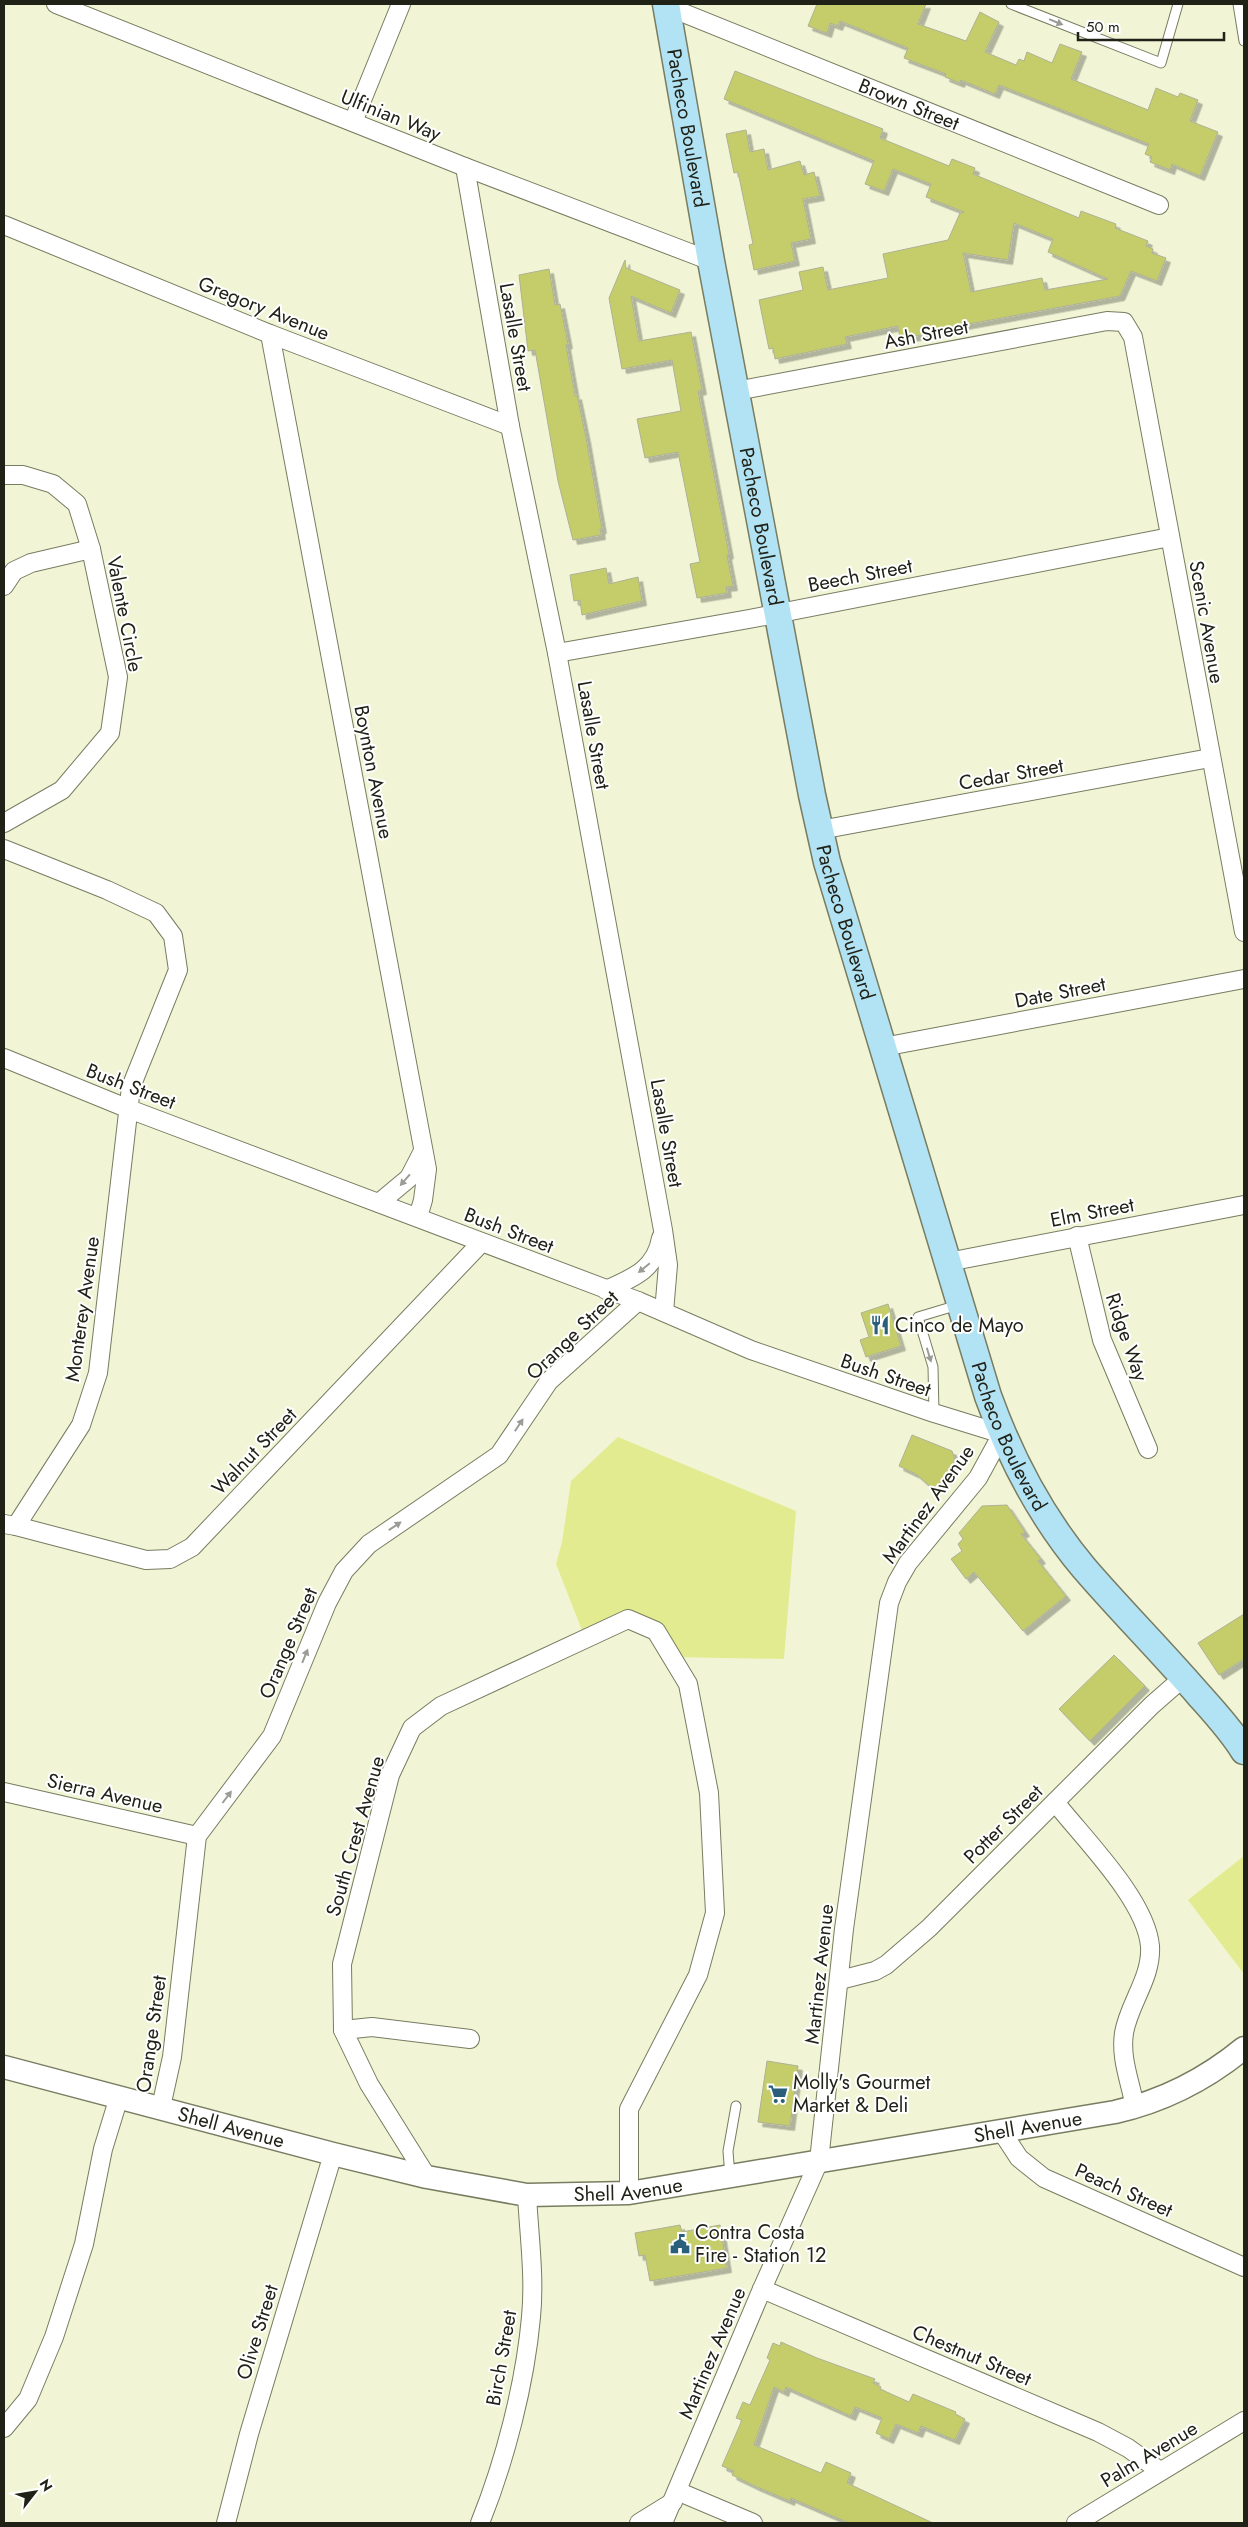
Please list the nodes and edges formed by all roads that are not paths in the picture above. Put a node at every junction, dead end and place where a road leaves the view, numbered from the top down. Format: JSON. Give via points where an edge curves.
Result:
{"nodes":[{"id":1,"x":56,"y":4,"type":"edge"},
{"id":2,"x":401,"y":4,"type":"edge"},
{"id":3,"x":1011,"y":4,"type":"edge"},
{"id":4,"x":1178,"y":4,"type":"edge"},
{"id":5,"x":1238,"y":4,"type":"edge"},
{"id":6,"x":664,"y":5,"type":"edge"},
{"id":7,"x":1244,"y":41,"type":"edge"},
{"id":8,"x":353,"y":122,"type":"junction"},
{"id":9,"x":465,"y":167,"type":"junction"},
{"id":10,"x":1159,"y":205,"type":"dead end"},
{"id":11,"x":4,"y":225,"type":"edge"},
{"id":12,"x":712,"y":262,"type":"junction"},
{"id":13,"x":1124,"y":322,"type":"joint"},
{"id":14,"x":270,"y":334,"type":"junction"},
{"id":15,"x":736,"y":391,"type":"junction"},
{"id":16,"x":510,"y":426,"type":"junction"},
{"id":17,"x":4,"y":475,"type":"edge"},
{"id":18,"x":1170,"y":537,"type":"junction"},
{"id":19,"x":91,"y":549,"type":"junction"},
{"id":20,"x":4,"y":586,"type":"edge"},
{"id":21,"x":778,"y":613,"type":"junction"},
{"id":22,"x":557,"y":653,"type":"junction"},
{"id":23,"x":1210,"y":758,"type":"junction"},
{"id":24,"x":4,"y":823,"type":"edge"},
{"id":25,"x":820,"y":830,"type":"junction"},
{"id":26,"x":4,"y":849,"type":"edge"},
{"id":27,"x":1244,"y":932,"type":"edge"},
{"id":28,"x":1244,"y":979,"type":"edge"},
{"id":29,"x":883,"y":1046,"type":"junction"},
{"id":30,"x":4,"y":1058,"type":"edge"},
{"id":31,"x":129,"y":1108,"type":"junction"},
{"id":32,"x":423,"y":1151,"type":"junction"},
{"id":33,"x":379,"y":1203,"type":"junction"},
{"id":34,"x":1244,"y":1205,"type":"edge"},
{"id":35,"x":418,"y":1218,"type":"junction"},
{"id":36,"x":663,"y":1230,"type":"junction"},
{"id":37,"x":1077,"y":1236,"type":"junction"},
{"id":38,"x":481,"y":1243,"type":"junction"},
{"id":39,"x":948,"y":1262,"type":"junction"},
{"id":40,"x":606,"y":1290,"type":"junction"},
{"id":41,"x":638,"y":1301,"type":"junction"},
{"id":42,"x":960,"y":1304,"type":"junction"},
{"id":43,"x":664,"y":1312,"type":"junction"},
{"id":44,"x":934,"y":1413,"type":"junction"},
{"id":45,"x":1002,"y":1434,"type":"junction"},
{"id":46,"x":1148,"y":1449,"type":"dead end"},
{"id":47,"x":10,"y":1525,"type":"edge"},
{"id":48,"x":1184,"y":1677,"type":"junction"},
{"id":49,"x":1241,"y":1739,"type":"edge"},
{"id":50,"x":4,"y":1792,"type":"edge"},
{"id":51,"x":1055,"y":1802,"type":"junction"},
{"id":52,"x":198,"y":1836,"type":"junction"},
{"id":53,"x":840,"y":1980,"type":"junction"},
{"id":54,"x":343,"y":2030,"type":"junction"},
{"id":55,"x":470,"y":2040,"type":"dead end"},
{"id":56,"x":1244,"y":2048,"type":"edge"},
{"id":57,"x":4,"y":2067,"type":"edge"},
{"id":58,"x":119,"y":2096,"type":"junction"},
{"id":59,"x":736,"y":2106,"type":"dead end"},
{"id":60,"x":162,"y":2107,"type":"junction"},
{"id":61,"x":1135,"y":2108,"type":"junction"},
{"id":62,"x":1002,"y":2132,"type":"junction"},
{"id":63,"x":333,"y":2154,"type":"junction"},
{"id":64,"x":819,"y":2161,"type":"junction"},
{"id":65,"x":427,"y":2177,"type":"junction"},
{"id":66,"x":730,"y":2177,"type":"junction"},
{"id":67,"x":629,"y":2193,"type":"junction"},
{"id":68,"x":527,"y":2196,"type":"junction"},
{"id":69,"x":1244,"y":2267,"type":"edge"},
{"id":70,"x":762,"y":2288,"type":"junction"},
{"id":71,"x":1244,"y":2421,"type":"edge"},
{"id":72,"x":4,"y":2428,"type":"edge"},
{"id":73,"x":1160,"y":2471,"type":"junction"},
{"id":74,"x":675,"y":2497,"type":"junction"},
{"id":75,"x":226,"y":2523,"type":"edge"},
{"id":76,"x":480,"y":2523,"type":"edge"},
{"id":77,"x":639,"y":2523,"type":"edge"},
{"id":78,"x":664,"y":2523,"type":"edge"},
{"id":79,"x":753,"y":2523,"type":"edge"},
{"id":80,"x":1076,"y":2523,"type":"edge"}],
"edges":[{"from":1,"to":8,"type":"street","name":"Ulfinian Way"},
{"from":2,"to":8,"type":"street"},
{"from":3,"to":4,"type":"lane","one_way":true,"via":[[1161,63]]},
{"from":5,"to":7,"type":"lane"},
{"from":6,"to":10,"type":"street","name":"Brown Street"},
{"from":6,"to":12,"type":"main road","name":"Pacheco Boulevard"},
{"from":8,"to":9,"type":"street","name":"Ulfinian Way"},
{"from":9,"to":12,"type":"street","name":"Ulfinian Way"},
{"from":9,"to":16,"type":"street","name":"Lasalle Street"},
{"from":11,"to":14,"type":"street","name":"Gregory Avenue"},
{"from":12,"to":15,"type":"main road","name":"Pacheco Boulevard"},
{"from":13,"to":15,"type":"street","name":"Ash Street","via":[[1107,321]]},
{"from":13,"to":18,"type":"street","name":"Scenic Avenue","via":[[1133,337]]},
{"from":14,"to":16,"type":"street","name":"Gregory Avenue"},
{"from":14,"to":32,"type":"street","name":"Boynton Avenue"},
{"from":15,"to":21,"type":"main road","name":"Pacheco Boulevard"},
{"from":16,"to":22,"type":"street","name":"Lasalle Street"},
{"from":17,"to":19,"type":"street","name":"Valente Circle","via":[[23,475],[53,484],[77,504]]},
{"from":18,"to":21,"type":"street","name":"Beech Street"},
{"from":18,"to":23,"type":"street","name":"Scenic Avenue"},
{"from":19,"to":20,"type":"street","via":[[31,563],[14,571]]},
{"from":19,"to":24,"type":"street","name":"Valente Circle","via":[[118,677],[110,733],[62,790]]},
{"from":21,"to":22,"type":"street","name":"Beech Street"},
{"from":21,"to":25,"type":"main road","name":"Pacheco Boulevard"},
{"from":22,"to":36,"type":"street","name":"Lasalle Street"},
{"from":23,"to":25,"type":"street","name":"Cedar Street"},
{"from":23,"to":27,"type":"street","name":"Scenic Avenue"},
{"from":25,"to":29,"type":"main road","name":"Pacheco Boulevard"},
{"from":26,"to":31,"type":"street","name":"Monterey Avenue","via":[[156,913],[173,936],[178,970],[131,1087]]},
{"from":28,"to":29,"type":"street","name":"Date Street"},
{"from":29,"to":39,"type":"main road","name":"Pacheco Boulevard"},
{"from":30,"to":31,"type":"street","name":"Bush Street"},
{"from":31,"to":33,"type":"street","name":"Bush Street"},
{"from":31,"to":47,"type":"street","name":"Monterey Avenue","via":[[98,1373],[81,1425]]},
{"from":32,"to":33,"type":"street","one_way":true,"via":[[409,1178]]},
{"from":32,"to":35,"type":"street","name":"Boynton Avenue","via":[[427,1169]]},
{"from":33,"to":35,"type":"street","name":"Bush Street"},
{"from":34,"to":37,"type":"street","name":"Elm Street"},
{"from":35,"to":38,"type":"street","name":"Bush Street"},
{"from":36,"to":40,"type":"street","one_way":true,"via":[[655,1259],[630,1279]]},
{"from":36,"to":43,"type":"street","name":"Lasalle Street","via":[[668,1265]]},
{"from":37,"to":39,"type":"street","name":"Elm Street"},
{"from":37,"to":46,"type":"street","name":"Ridge Way","via":[[1102,1340]]},
{"from":38,"to":40,"type":"street","name":"Bush Street"},
{"from":38,"to":47,"type":"street","name":"Walnut Street","via":[[192,1547],[170,1559],[146,1560]]},
{"from":39,"to":42,"type":"main road","name":"Pacheco Boulevard"},
{"from":40,"to":41,"type":"street","name":"Bush Street"},
{"from":41,"to":43,"type":"street","name":"Bush Street"},
{"from":52,"to":41,"type":"street","name":"Orange Street","one_way":true,"via":[[272,1736],[327,1603],[344,1571],[369,1544],[499,1455],[549,1381]]},
{"from":42,"to":44,"type":"lane","one_way":true,"via":[[918,1318],[933,1367]]},
{"from":42,"to":45,"type":"main road","name":"Pacheco Boulevard"},
{"from":43,"to":44,"type":"street","name":"Bush Street","via":[[751,1350]]},
{"from":44,"to":45,"type":"street","name":"Bush Street"},
{"from":45,"to":48,"type":"main road","name":"Pacheco Boulevard","via":[[1051,1522],[1083,1566]]},
{"from":45,"to":53,"type":"street","name":"Martinez Avenue","via":[[978,1478],[908,1563],[889,1603],[844,1929]]},
{"from":48,"to":49,"type":"main road","name":"Pacheco Boulevard"},
{"from":48,"to":51,"type":"street","name":"Potter Street"},
{"from":50,"to":52,"type":"street","name":"Sierra Avenue"},
{"from":51,"to":53,"type":"street","name":"Potter Street","via":[[895,1959],[875,1971]]},
{"from":51,"to":61,"type":"street","via":[[1124,1888],[1147,1928],[1150,1948],[1146,1972],[1129,2015],[1122,2050]]},
{"from":52,"to":60,"type":"street","name":"Orange Street","via":[[172,2057]]},
{"from":53,"to":64,"type":"street","name":"Martinez Avenue"},
{"from":54,"to":55,"type":"street","via":[[372,2027]]},
{"from":54,"to":65,"type":"street","name":"South Crest Avenue","via":[[369,2084]]},
{"from":54,"to":67,"type":"street","name":"South Crest Avenue","via":[[342,1964],[390,1775],[412,1728],[441,1706],[628,1619],[656,1631],[688,1684],[709,1793],[715,1913],[698,1975],[629,2109]]},
{"from":56,"to":61,"type":"street","name":"Shell Avenue","via":[[1189,2086]]},
{"from":57,"to":58,"type":"street","name":"Shell Avenue"},
{"from":58,"to":60,"type":"street","name":"Shell Avenue"},
{"from":58,"to":72,"type":"street","name":"Orange Street","via":[[103,2149],[84,2244],[54,2336],[28,2399]]},
{"from":59,"to":66,"type":"lane","via":[[728,2151]]},
{"from":60,"to":63,"type":"street","name":"Shell Avenue"},
{"from":61,"to":62,"type":"street","name":"Shell Avenue"},
{"from":62,"to":64,"type":"street","name":"Shell Avenue"},
{"from":62,"to":69,"type":"street","name":"Peach Street","via":[[1019,2158],[1044,2178]]},
{"from":63,"to":65,"type":"street","name":"Shell Avenue"},
{"from":63,"to":75,"type":"street","name":"Olive Street","via":[[249,2434]]},
{"from":64,"to":66,"type":"street","name":"Shell Avenue"},
{"from":64,"to":70,"type":"street","name":"Martinez Avenue"},
{"from":65,"to":68,"type":"street","name":"Shell Avenue"},
{"from":66,"to":67,"type":"street","name":"Shell Avenue"},
{"from":67,"to":68,"type":"street","name":"Shell Avenue"},
{"from":68,"to":76,"type":"street","name":"Birch Street","via":[[532,2273],[529,2333],[513,2415],[498,2473]]},
{"from":70,"to":73,"type":"street","name":"Chestnut Street","via":[[1098,2432]]},
{"from":70,"to":74,"type":"street","name":"Martinez Avenue"},
{"from":71,"to":73,"type":"street","name":"Palm Avenue"},
{"from":73,"to":80,"type":"street","name":"Palm Avenue"},
{"from":74,"to":77,"type":"street"},
{"from":74,"to":78,"type":"street","name":"Martinez Avenue"},
{"from":74,"to":79,"type":"street"}]}
